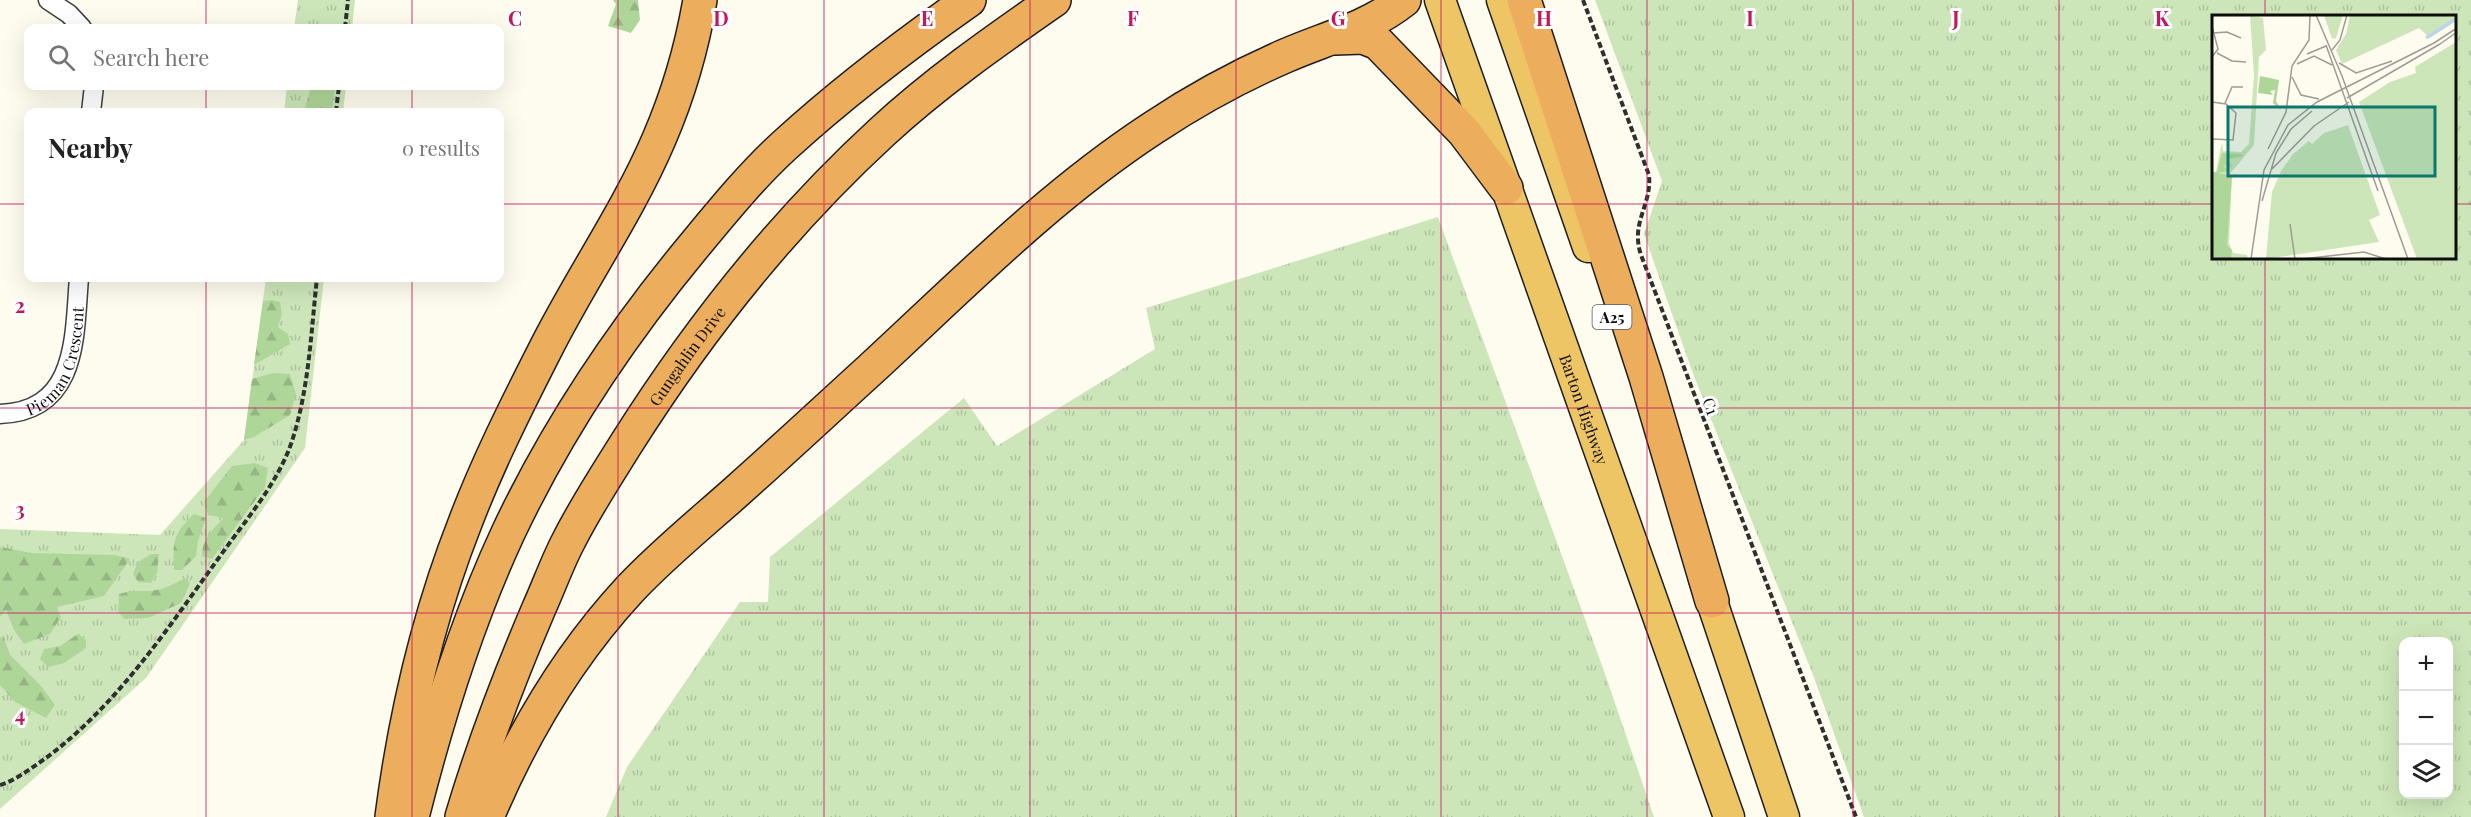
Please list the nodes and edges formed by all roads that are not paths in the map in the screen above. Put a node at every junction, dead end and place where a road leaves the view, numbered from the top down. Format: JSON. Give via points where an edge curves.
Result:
{"nodes":[{"id":1,"x":48,"y":0,"type":"edge"},
{"id":2,"x":700,"y":0,"type":"edge"},
{"id":3,"x":969,"y":0,"type":"edge"},
{"id":4,"x":1054,"y":0,"type":"edge"},
{"id":5,"x":1404,"y":0,"type":"edge"},
{"id":6,"x":1440,"y":0,"type":"edge"},
{"id":7,"x":1502,"y":0,"type":"edge"},
{"id":8,"x":1524,"y":0,"type":"edge"},
{"id":9,"x":78,"y":24,"type":"edge"},
{"id":10,"x":1317,"y":43,"type":"junction"},
{"id":11,"x":94,"y":90,"type":"edge"},
{"id":12,"x":92,"y":108,"type":"edge"},
{"id":13,"x":1506,"y":188,"type":"junction"},
{"id":14,"x":78,"y":282,"type":"edge"},
{"id":15,"x":0,"y":414,"type":"edge"},
{"id":16,"x":1712,"y":601,"type":"junction"},
{"id":17,"x":392,"y":817,"type":"edge"},
{"id":18,"x":412,"y":817,"type":"edge"},
{"id":19,"x":462,"y":817,"type":"edge"},
{"id":20,"x":487,"y":817,"type":"edge"},
{"id":21,"x":1729,"y":817,"type":"edge"},
{"id":22,"x":1784,"y":817,"type":"edge"}],
"edges":[{"from":1,"to":9,"type":"street"},
{"from":2,"to":17,"type":"highway","via":[[689,50],[659,139],[544,351],[464,523],[414,688]]},
{"from":3,"to":18,"type":"highway","via":[[852,86],[783,146],[649,302],[553,447],[508,534],[457,662]]},
{"from":4,"to":19,"type":"highway","name":"Gungahlin Drive","via":[[947,77],[882,132],[756,264],[706,327],[653,402],[568,542],[514,667]]},
{"from":5,"to":10,"type":"highway","via":[[1374,21]]},
{"from":6,"to":13,"type":"highway","name":"Barton Highway"},
{"from":7,"to":16,"type":"highway","number":"A25"},
{"from":8,"to":16,"type":"highway","via":[[1642,366]]},
{"from":10,"to":13,"type":"highway","via":[[1357,36],[1378,43],[1464,132]]},
{"from":10,"to":20,"type":"highway","via":[[1222,86],[1098,166],[674,544],[607,616],[555,685],[519,747]]},
{"from":11,"to":12,"type":"street"},
{"from":13,"to":21,"type":"highway","name":"Barton Highway"},
{"from":14,"to":15,"type":"street","name":"Pieman Crescent","via":[[71,358],[61,381],[34,406]]},
{"from":16,"to":22,"type":"highway","number":"A25"}]}
